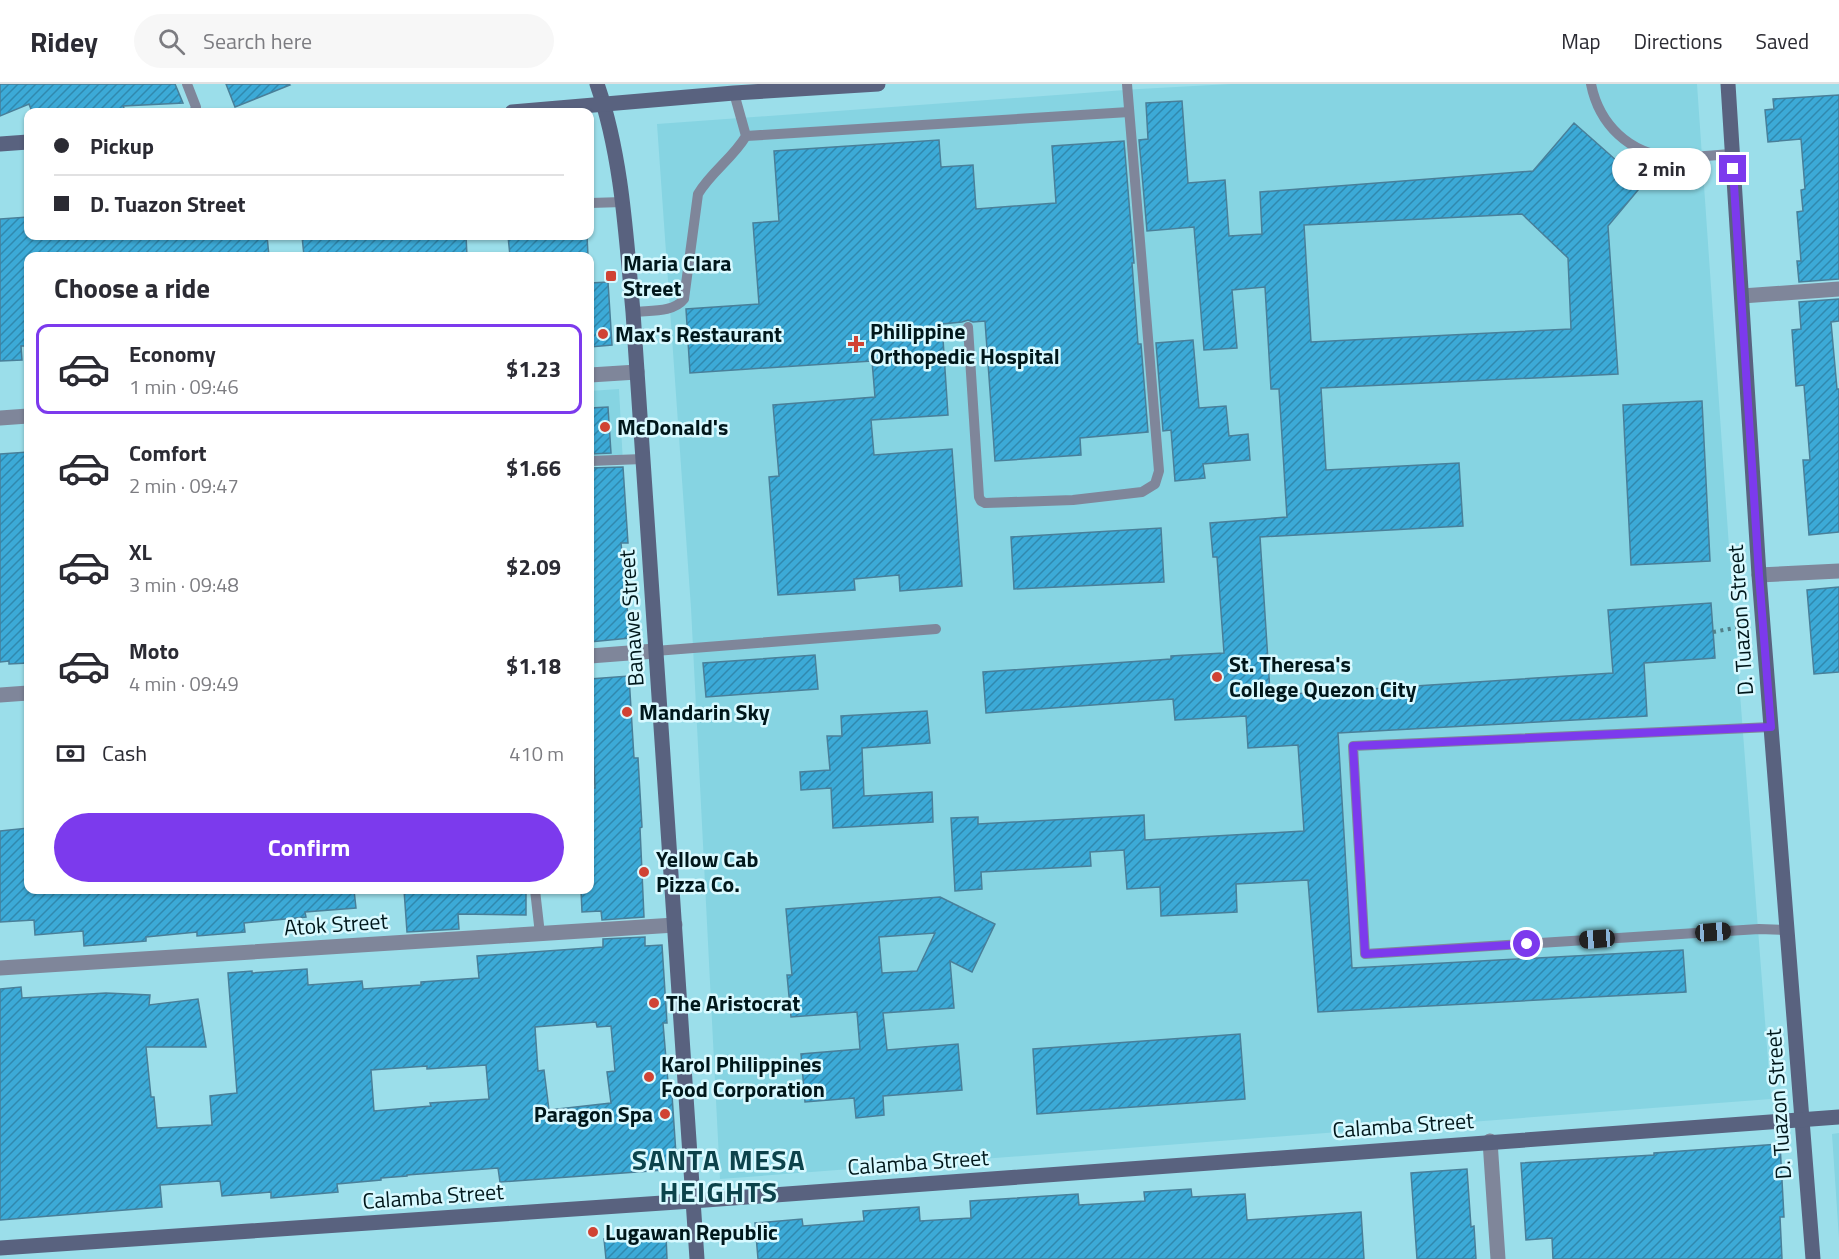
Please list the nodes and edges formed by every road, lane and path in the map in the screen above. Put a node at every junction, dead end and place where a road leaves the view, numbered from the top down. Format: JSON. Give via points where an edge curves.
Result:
{"nodes":[{"id":1,"x":187,"y":84,"type":"edge"},
{"id":2,"x":597,"y":84,"type":"edge"},
{"id":3,"x":878,"y":84,"type":"edge"},
{"id":4,"x":1127,"y":84,"type":"edge"},
{"id":5,"x":1591,"y":84,"type":"edge"},
{"id":6,"x":1728,"y":84,"type":"edge"},
{"id":7,"x":734,"y":93,"type":"junction"},
{"id":8,"x":604,"y":105,"type":"junction"},
{"id":9,"x":196,"y":108,"type":"edge"},
{"id":10,"x":578,"y":108,"type":"edge"},
{"id":11,"x":1129,"y":112,"type":"junction"},
{"id":12,"x":746,"y":136,"type":"junction"},
{"id":13,"x":24,"y":142,"type":"edge"},
{"id":14,"x":0,"y":144,"type":"edge"},
{"id":15,"x":1732,"y":154,"type":"junction"},
{"id":16,"x":623,"y":202,"type":"junction"},
{"id":17,"x":594,"y":203,"type":"edge"},
{"id":18,"x":1839,"y":289,"type":"edge"},
{"id":19,"x":1742,"y":296,"type":"junction"},
{"id":20,"x":633,"y":312,"type":"junction"},
{"id":21,"x":968,"y":327,"type":"dead end"},
{"id":22,"x":637,"y":372,"type":"junction"},
{"id":23,"x":594,"y":375,"type":"edge"},
{"id":24,"x":24,"y":416,"type":"edge"},
{"id":25,"x":0,"y":418,"type":"edge"},
{"id":26,"x":643,"y":459,"type":"junction"},
{"id":27,"x":594,"y":461,"type":"edge"},
{"id":28,"x":1839,"y":571,"type":"edge"},
{"id":29,"x":1759,"y":575,"type":"junction"},
{"id":30,"x":1736,"y":627,"type":"dead end"},
{"id":31,"x":936,"y":629,"type":"dead end"},
{"id":32,"x":1713,"y":632,"type":"dead end"},
{"id":33,"x":655,"y":651,"type":"junction"},
{"id":34,"x":594,"y":656,"type":"edge"},
{"id":35,"x":24,"y":693,"type":"edge"},
{"id":36,"x":0,"y":695,"type":"edge"},
{"id":37,"x":1771,"y":727,"type":"junction"},
{"id":38,"x":535,"y":894,"type":"edge"},
{"id":39,"x":675,"y":925,"type":"junction"},
{"id":40,"x":1787,"y":930,"type":"junction"},
{"id":41,"x":540,"y":934,"type":"junction"},
{"id":42,"x":0,"y":968,"type":"edge"},
{"id":43,"x":1839,"y":1117,"type":"edge"},
{"id":44,"x":1802,"y":1119,"type":"junction"},
{"id":45,"x":1490,"y":1141,"type":"junction"},
{"id":46,"x":692,"y":1201,"type":"junction"},
{"id":47,"x":0,"y":1248,"type":"edge"},
{"id":48,"x":697,"y":1259,"type":"edge"},
{"id":49,"x":1498,"y":1259,"type":"edge"},
{"id":50,"x":1813,"y":1259,"type":"edge"}],
"edges":[{"from":1,"to":9,"type":"lane"},
{"from":2,"to":8,"type":"street","name":"Banawe Street"},
{"from":3,"to":7,"type":"street"},
{"from":4,"to":11,"type":"lane"},
{"from":5,"to":15,"type":"lane","via":[[1607,123],[1642,150],[1672,157]]},
{"from":6,"to":15,"type":"street","name":"D. Tuazon Street"},
{"from":7,"to":8,"type":"street"},
{"from":7,"to":12,"type":"lane"},
{"from":8,"to":10,"type":"street"},
{"from":8,"to":16,"type":"street","name":"Banawe Street"},
{"from":11,"to":12,"type":"lane"},
{"from":11,"to":21,"type":"lane","via":[[1159,471],[1155,484],[1142,492],[1073,500],[982,503]]},
{"from":12,"to":20,"type":"lane","via":[[698,194],[684,299],[669,309]]},
{"from":13,"to":14,"type":"street"},
{"from":15,"to":19,"type":"street","name":"D. Tuazon Street"},
{"from":16,"to":17,"type":"lane"},
{"from":16,"to":20,"type":"street","name":"Banawe Street"},
{"from":18,"to":19,"type":"street"},
{"from":19,"to":29,"type":"street","name":"D. Tuazon Street"},
{"from":20,"to":22,"type":"street","name":"Banawe Street"},
{"from":22,"to":23,"type":"street"},
{"from":22,"to":26,"type":"street","name":"Banawe Street"},
{"from":24,"to":25,"type":"street"},
{"from":26,"to":27,"type":"lane"},
{"from":26,"to":33,"type":"street","name":"Banawe Street"},
{"from":28,"to":29,"type":"street"},
{"from":29,"to":37,"type":"street","name":"D. Tuazon Street"},
{"from":30,"to":32,"type":"path"},
{"from":31,"to":33,"type":"lane"},
{"from":33,"to":34,"type":"street"},
{"from":33,"to":39,"type":"street","name":"Banawe Street"},
{"from":35,"to":36,"type":"street"},
{"from":37,"to":40,"type":"street","name":"D. Tuazon Street"},
{"from":37,"to":40,"type":"lane","via":[[1353,746],[1365,954]]},
{"from":38,"to":41,"type":"lane"},
{"from":39,"to":41,"type":"street","name":"Atok Street"},
{"from":39,"to":46,"type":"street","name":"Banawe Street"},
{"from":40,"to":44,"type":"street","name":"D. Tuazon Street"},
{"from":41,"to":42,"type":"street","name":"Atok Street"},
{"from":43,"to":44,"type":"street","name":"Calamba Street"},
{"from":44,"to":45,"type":"street","name":"Calamba Street"},
{"from":44,"to":50,"type":"street","name":"D. Tuazon Street"},
{"from":45,"to":46,"type":"street","name":"Calamba Street"},
{"from":45,"to":49,"type":"street"},
{"from":46,"to":47,"type":"street","name":"Calamba Street"},
{"from":46,"to":48,"type":"street","name":"Banawe Street"}]}
